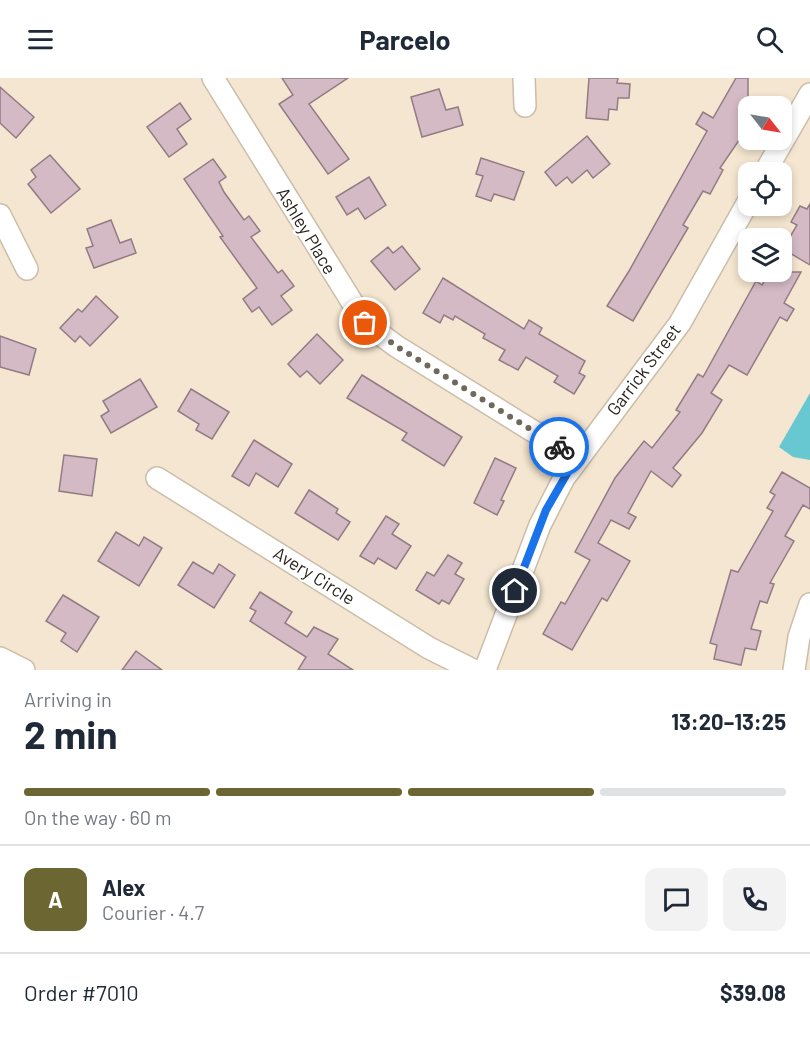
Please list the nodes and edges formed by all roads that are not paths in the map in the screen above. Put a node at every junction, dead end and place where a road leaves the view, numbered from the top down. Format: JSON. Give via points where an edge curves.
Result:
{"nodes":[{"id":1,"x":213,"y":78,"type":"edge"},
{"id":2,"x":524,"y":78,"type":"edge"},
{"id":3,"x":810,"y":94,"type":"edge"},
{"id":4,"x":525,"y":106,"type":"dead end"},
{"id":5,"x":771,"y":162,"type":"edge"},
{"id":6,"x":0,"y":215,"type":"edge"},
{"id":7,"x":740,"y":216,"type":"edge"},
{"id":8,"x":27,"y":269,"type":"dead end"},
{"id":9,"x":576,"y":458,"type":"junction"},
{"id":10,"x":157,"y":478,"type":"dead end"},
{"id":11,"x":810,"y":604,"type":"edge"},
{"id":12,"x":0,"y":658,"type":"edge"},
{"id":13,"x":24,"y":670,"type":"edge"},
{"id":14,"x":472,"y":670,"type":"edge"},
{"id":15,"x":485,"y":670,"type":"edge"},
{"id":16,"x":794,"y":670,"type":"edge"}],
"edges":[{"from":1,"to":9,"type":"street","name":"Ashley Place","via":[[365,323]]},
{"from":2,"to":4,"type":"street"},
{"from":3,"to":5,"type":"street"},
{"from":6,"to":8,"type":"street"},
{"from":7,"to":9,"type":"street","name":"Garrick Street","via":[[669,339]]},
{"from":9,"to":15,"type":"street","name":"Garrick Street","via":[[546,510]]},
{"from":10,"to":14,"type":"street","name":"Avery Circle","via":[[429,648]]},
{"from":11,"to":16,"type":"street"},
{"from":12,"to":13,"type":"street"}]}
